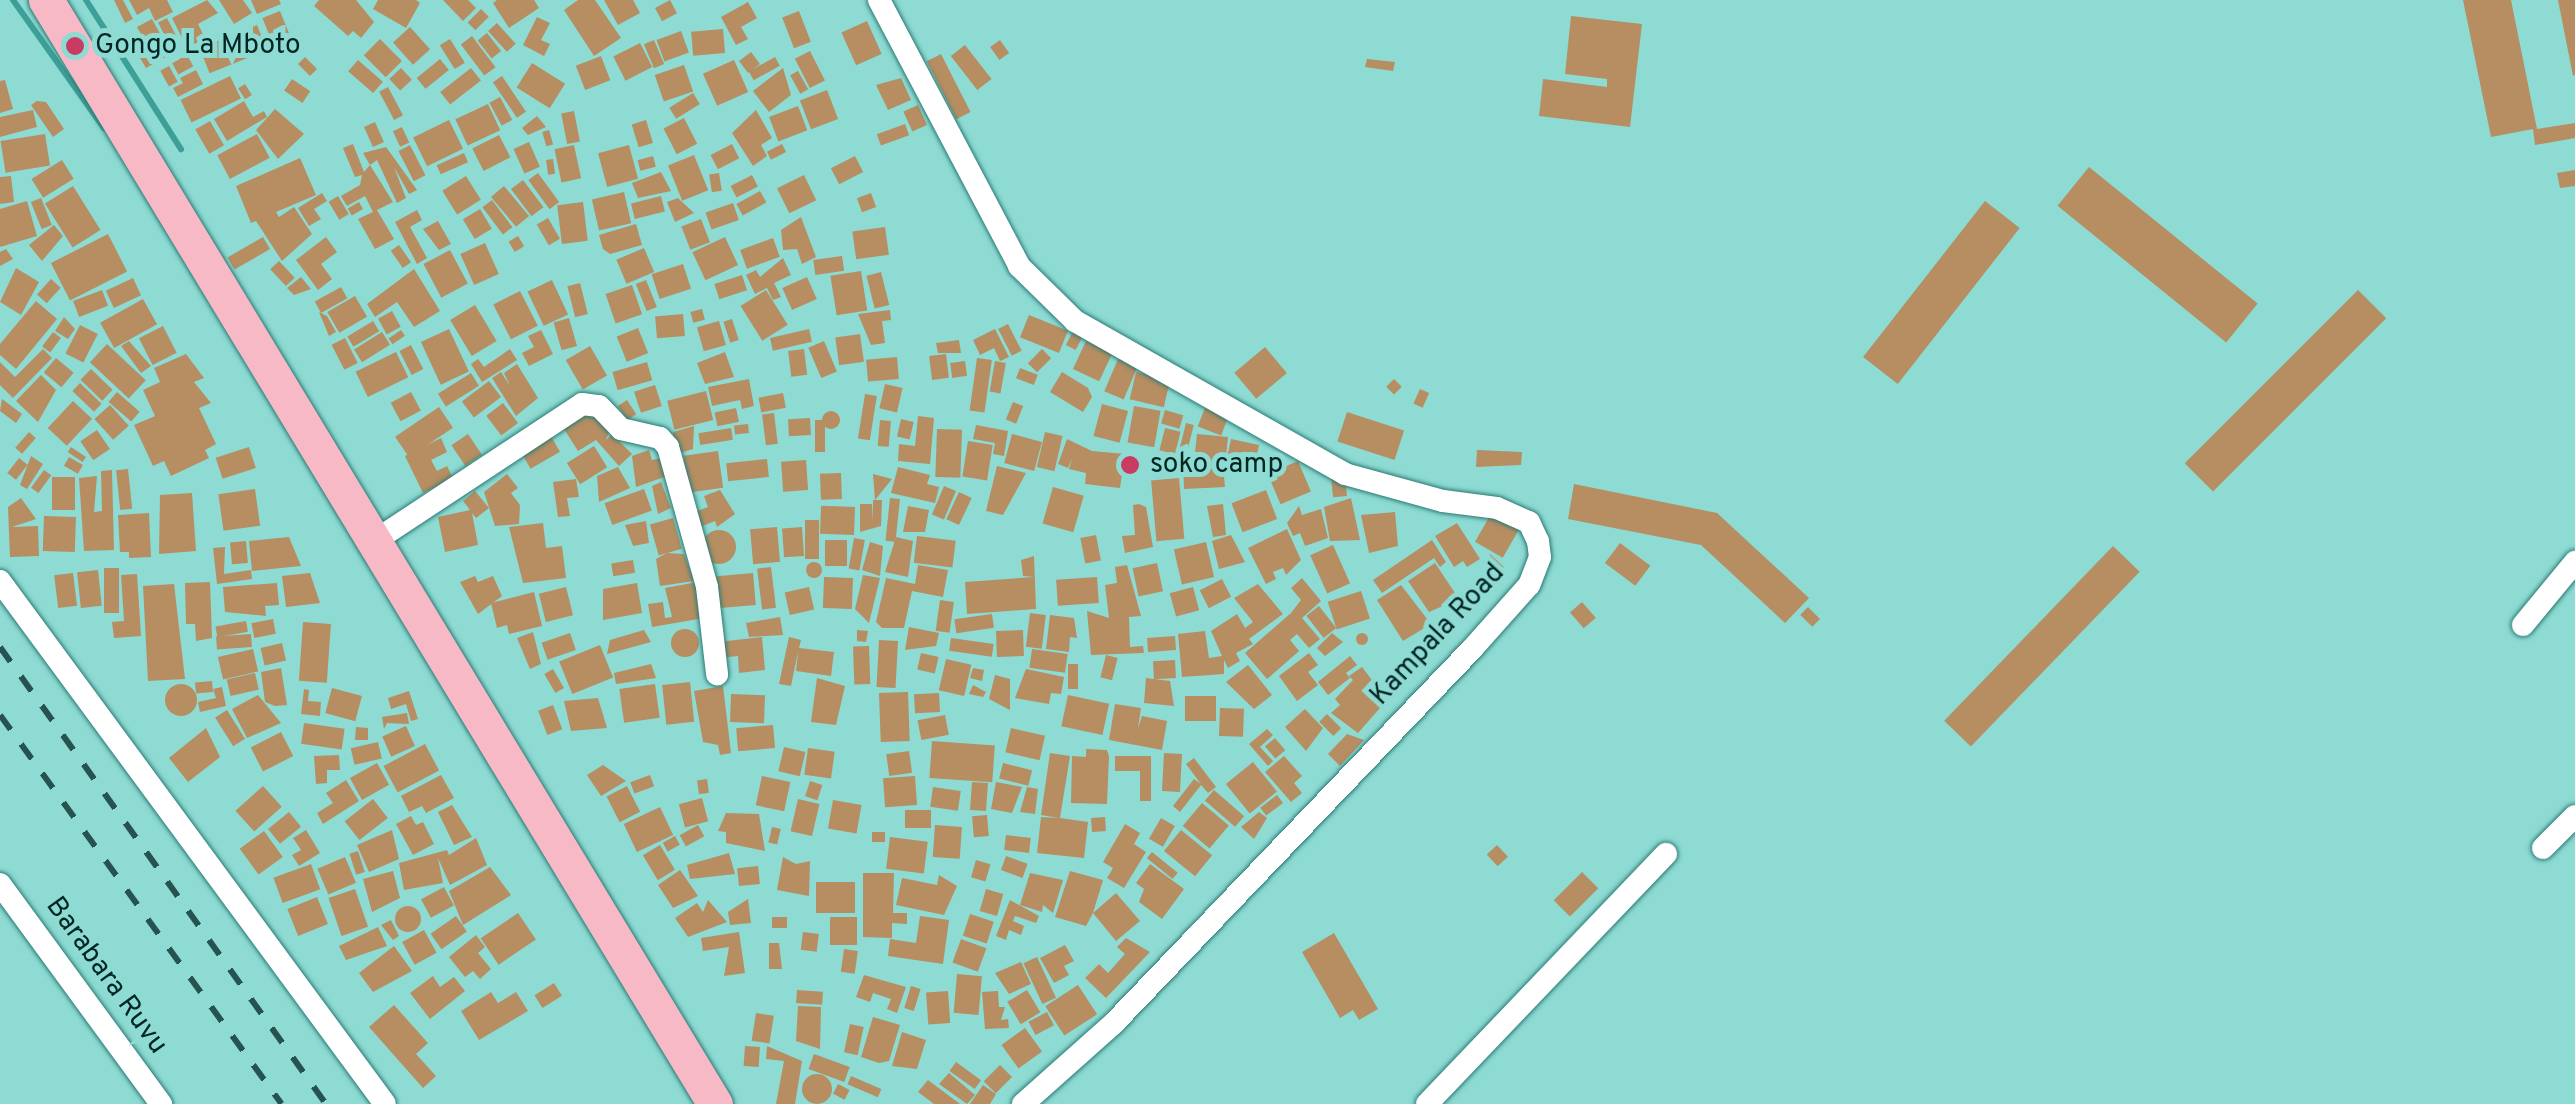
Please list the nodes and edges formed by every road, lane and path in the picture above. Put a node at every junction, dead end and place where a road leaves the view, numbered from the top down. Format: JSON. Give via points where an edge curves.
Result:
{"nodes":[{"id":1,"x":46,"y":0,"type":"edge"},
{"id":2,"x":879,"y":0,"type":"edge"},
{"id":3,"x":376,"y":540,"type":"junction"},
{"id":4,"x":2575,"y":562,"type":"edge"},
{"id":5,"x":0,"y":581,"type":"edge"},
{"id":6,"x":2522,"y":625,"type":"dead end"},
{"id":7,"x":716,"y":674,"type":"dead end"},
{"id":8,"x":2575,"y":816,"type":"edge"},
{"id":9,"x":2543,"y":848,"type":"dead end"},
{"id":10,"x":1666,"y":854,"type":"dead end"},
{"id":11,"x":0,"y":884,"type":"edge"},
{"id":12,"x":161,"y":1104,"type":"edge"},
{"id":13,"x":385,"y":1104,"type":"edge"},
{"id":14,"x":715,"y":1104,"type":"edge"},
{"id":15,"x":1022,"y":1104,"type":"edge"},
{"id":16,"x":1427,"y":1104,"type":"edge"}],
"edges":[{"from":1,"to":3,"type":"main road"},
{"from":2,"to":15,"type":"street","name":"Kampala Road","via":[[1020,266],[1074,321],[1344,474],[1497,508],[1529,522],[1538,540],[1530,585],[1472,649],[1114,1024]]},
{"from":3,"to":7,"type":"street","via":[[582,404],[600,406],[622,429],[660,438],[668,448],[707,588]]},
{"from":3,"to":14,"type":"main road"},
{"from":4,"to":6,"type":"street"},
{"from":5,"to":13,"type":"street"},
{"from":8,"to":9,"type":"street"},
{"from":10,"to":16,"type":"street"},
{"from":11,"to":12,"type":"street","name":"Barabara Ruvu"}]}
